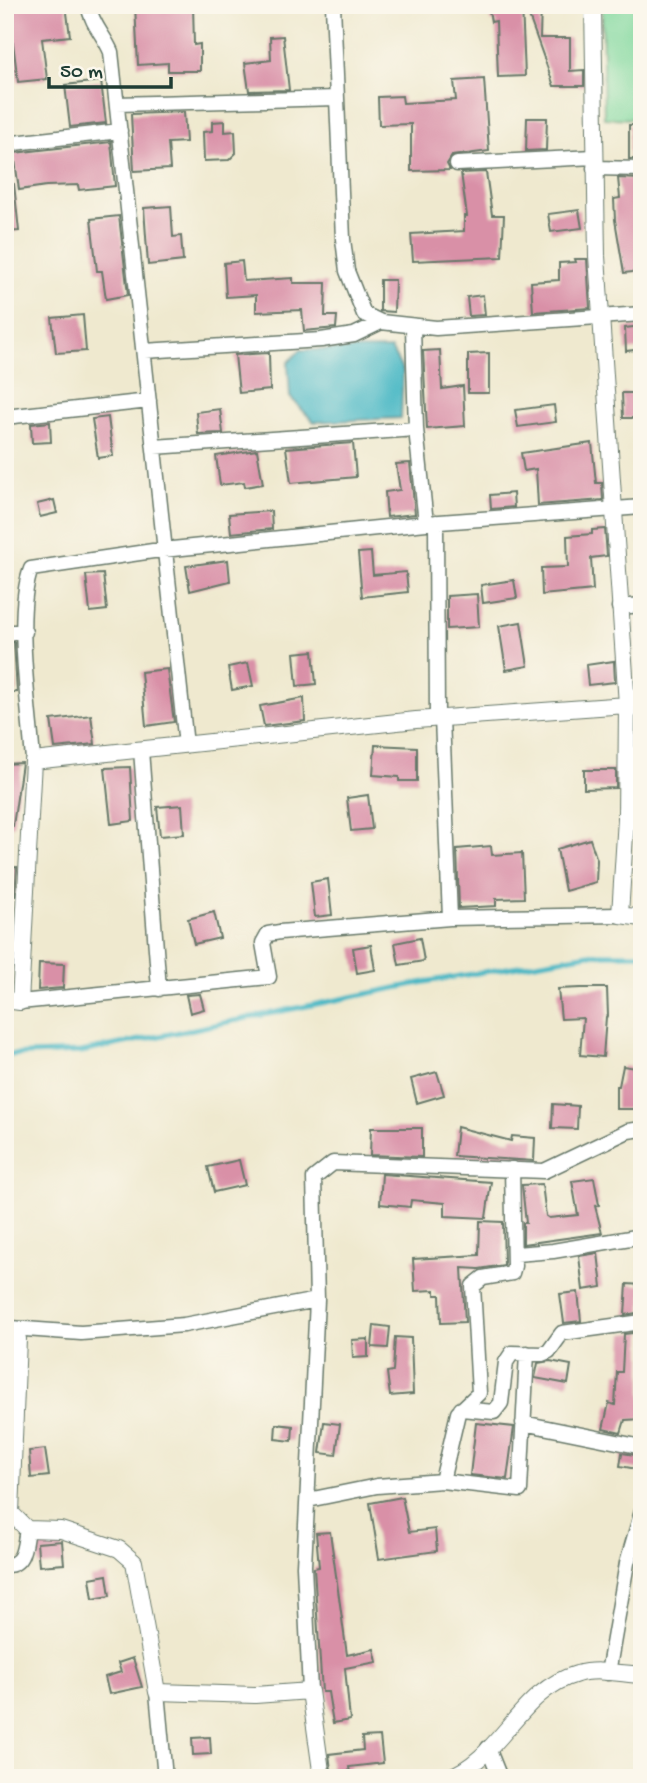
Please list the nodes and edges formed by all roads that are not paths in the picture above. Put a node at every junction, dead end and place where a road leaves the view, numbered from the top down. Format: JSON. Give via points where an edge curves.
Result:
{"nodes":[{"id":1,"x":89,"y":5,"type":"edge"},
{"id":2,"x":333,"y":5,"type":"edge"},
{"id":3,"x":593,"y":5,"type":"edge"},
{"id":4,"x":337,"y":98,"type":"junction"},
{"id":5,"x":117,"y":104,"type":"junction"},
{"id":6,"x":120,"y":131,"type":"junction"},
{"id":7,"x":5,"y":144,"type":"edge"},
{"id":8,"x":594,"y":163,"type":"junction"},
{"id":9,"x":457,"y":164,"type":"dead end"},
{"id":10,"x":642,"y":170,"type":"edge"},
{"id":11,"x":642,"y":314,"type":"edge"},
{"id":12,"x":603,"y":316,"type":"junction"},
{"id":13,"x":381,"y":322,"type":"junction"},
{"id":14,"x":413,"y":328,"type":"junction"},
{"id":15,"x":144,"y":351,"type":"junction"},
{"id":16,"x":149,"y":401,"type":"junction"},
{"id":17,"x":5,"y":416,"type":"edge"},
{"id":18,"x":416,"y":429,"type":"junction"},
{"id":19,"x":154,"y":447,"type":"junction"},
{"id":20,"x":642,"y":507,"type":"edge"},
{"id":21,"x":615,"y":508,"type":"junction"},
{"id":22,"x":431,"y":522,"type":"junction"},
{"id":23,"x":165,"y":550,"type":"junction"},
{"id":24,"x":642,"y":605,"type":"edge"},
{"id":25,"x":619,"y":607,"type":"junction"},
{"id":26,"x":5,"y":632,"type":"edge"},
{"id":27,"x":25,"y":632,"type":"junction"},
{"id":28,"x":626,"y":705,"type":"junction"},
{"id":29,"x":439,"y":719,"type":"junction"},
{"id":30,"x":186,"y":745,"type":"junction"},
{"id":31,"x":141,"y":750,"type":"junction"},
{"id":32,"x":33,"y":761,"type":"junction"},
{"id":33,"x":634,"y":788,"type":"edge"},
{"id":34,"x":620,"y":915,"type":"junction"},
{"id":35,"x":450,"y":918,"type":"junction"},
{"id":36,"x":642,"y":918,"type":"edge"},
{"id":37,"x":159,"y":989,"type":"junction"},
{"id":38,"x":12,"y":1001,"type":"edge"},
{"id":39,"x":642,"y":1129,"type":"edge"},
{"id":40,"x":512,"y":1169,"type":"junction"},
{"id":41,"x":642,"y":1236,"type":"edge"},
{"id":42,"x":516,"y":1254,"type":"junction"},
{"id":43,"x":317,"y":1300,"type":"junction"},
{"id":44,"x":642,"y":1322,"type":"edge"},
{"id":45,"x":8,"y":1328,"type":"edge"},
{"id":46,"x":527,"y":1353,"type":"junction"},
{"id":47,"x":461,"y":1409,"type":"junction"},
{"id":48,"x":523,"y":1423,"type":"junction"},
{"id":49,"x":642,"y":1447,"type":"edge"},
{"id":50,"x":442,"y":1481,"type":"junction"},
{"id":51,"x":308,"y":1500,"type":"junction"},
{"id":52,"x":642,"y":1511,"type":"edge"},
{"id":53,"x":27,"y":1529,"type":"junction"},
{"id":54,"x":5,"y":1565,"type":"edge"},
{"id":55,"x":608,"y":1673,"type":"junction"},
{"id":56,"x":642,"y":1675,"type":"edge"},
{"id":57,"x":310,"y":1691,"type":"junction"},
{"id":58,"x":157,"y":1692,"type":"junction"},
{"id":59,"x":488,"y":1748,"type":"junction"},
{"id":60,"x":165,"y":1778,"type":"edge"},
{"id":61,"x":322,"y":1778,"type":"edge"},
{"id":62,"x":447,"y":1778,"type":"edge"},
{"id":63,"x":500,"y":1778,"type":"edge"}],
"edges":[{"from":1,"to":5,"type":"street","via":[[96,30],[111,52]]},
{"from":2,"to":4,"type":"street"},
{"from":3,"to":8,"type":"street"},
{"from":4,"to":5,"type":"street"},
{"from":4,"to":13,"type":"street","via":[[347,271],[364,314]]},
{"from":5,"to":6,"type":"street"},
{"from":6,"to":7,"type":"street"},
{"from":6,"to":15,"type":"street"},
{"from":8,"to":9,"type":"street"},
{"from":8,"to":10,"type":"street"},
{"from":8,"to":12,"type":"street"},
{"from":11,"to":12,"type":"street"},
{"from":12,"to":14,"type":"street"},
{"from":12,"to":21,"type":"street","via":[[604,397]]},
{"from":13,"to":14,"type":"street"},
{"from":13,"to":15,"type":"street","via":[[354,335],[321,340]]},
{"from":14,"to":18,"type":"street"},
{"from":15,"to":16,"type":"street"},
{"from":16,"to":17,"type":"street"},
{"from":16,"to":19,"type":"street"},
{"from":18,"to":19,"type":"street"},
{"from":18,"to":22,"type":"street"},
{"from":19,"to":23,"type":"street"},
{"from":20,"to":21,"type":"street"},
{"from":21,"to":22,"type":"street"},
{"from":21,"to":25,"type":"street"},
{"from":22,"to":23,"type":"street"},
{"from":22,"to":29,"type":"street"},
{"from":23,"to":27,"type":"street","via":[[31,569]]},
{"from":23,"to":30,"type":"street"},
{"from":24,"to":25,"type":"street"},
{"from":25,"to":28,"type":"street"},
{"from":26,"to":27,"type":"street"},
{"from":27,"to":32,"type":"street"},
{"from":28,"to":29,"type":"street"},
{"from":28,"to":33,"type":"street"},
{"from":29,"to":30,"type":"street"},
{"from":29,"to":35,"type":"street"},
{"from":30,"to":31,"type":"street"},
{"from":31,"to":32,"type":"street"},
{"from":31,"to":37,"type":"street"},
{"from":32,"to":38,"type":"street"},
{"from":33,"to":34,"type":"street"},
{"from":34,"to":35,"type":"street"},
{"from":34,"to":36,"type":"street"},
{"from":35,"to":37,"type":"street","via":[[268,934],[263,943],[269,977]]},
{"from":37,"to":38,"type":"street"},
{"from":39,"to":40,"type":"street","via":[[544,1171]]},
{"from":40,"to":42,"type":"street"},
{"from":40,"to":43,"type":"street","via":[[333,1163],[322,1169],[314,1178]]},
{"from":41,"to":42,"type":"street"},
{"from":42,"to":47,"type":"street","via":[[512,1273],[483,1278],[473,1286],[479,1393]]},
{"from":43,"to":45,"type":"street","via":[[184,1325],[81,1333]]},
{"from":43,"to":51,"type":"street"},
{"from":44,"to":46,"type":"street","via":[[562,1333],[548,1351]]},
{"from":45,"to":53,"type":"street","via":[[18,1339],[11,1513]]},
{"from":46,"to":47,"type":"street","via":[[508,1356],[498,1409]]},
{"from":46,"to":48,"type":"street"},
{"from":47,"to":50,"type":"street","via":[[455,1418]]},
{"from":48,"to":49,"type":"street"},
{"from":48,"to":50,"type":"street","via":[[520,1490]]},
{"from":50,"to":51,"type":"street","via":[[377,1486]]},
{"from":51,"to":57,"type":"street","via":[[304,1566]]},
{"from":52,"to":55,"type":"street","via":[[627,1563]]},
{"from":53,"to":54,"type":"street","via":[[21,1559]]},
{"from":53,"to":58,"type":"street","via":[[61,1530],[119,1549],[134,1562]]},
{"from":55,"to":56,"type":"street"},
{"from":55,"to":59,"type":"street","via":[[577,1674],[562,1680],[521,1709]]},
{"from":57,"to":58,"type":"street","via":[[255,1695]]},
{"from":57,"to":61,"type":"street"},
{"from":58,"to":60,"type":"street"},
{"from":59,"to":62,"type":"street","via":[[478,1760]]},
{"from":59,"to":63,"type":"street"}]}
